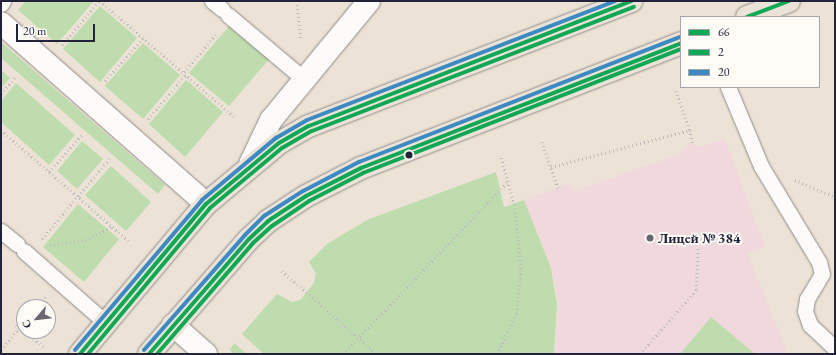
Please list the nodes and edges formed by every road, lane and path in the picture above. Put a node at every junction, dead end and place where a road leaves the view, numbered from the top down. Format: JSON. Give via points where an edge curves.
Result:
{"nodes":[{"id":1,"x":3,"y":1,"type":"edge"},
{"id":2,"x":99,"y":1,"type":"edge"},
{"id":3,"x":297,"y":1,"type":"edge"},
{"id":4,"x":369,"y":1,"type":"edge"},
{"id":5,"x":632,"y":1,"type":"edge"},
{"id":6,"x":789,"y":1,"type":"edge"},
{"id":7,"x":1,"y":4,"type":"edge"},
{"id":8,"x":223,"y":11,"type":"edge"},
{"id":9,"x":751,"y":16,"type":"edge"},
{"id":10,"x":1,"y":23,"type":"edge"},
{"id":11,"x":143,"y":38,"type":"junction"},
{"id":12,"x":301,"y":38,"type":"dead end"},
{"id":13,"x":680,"y":43,"type":"edge"},
{"id":14,"x":58,"y":49,"type":"dead end"},
{"id":15,"x":185,"y":73,"type":"junction"},
{"id":16,"x":16,"y":76,"type":"dead end"},
{"id":17,"x":305,"y":80,"type":"junction"},
{"id":18,"x":100,"y":87,"type":"dead end"},
{"id":19,"x":728,"y":88,"type":"edge"},
{"id":20,"x":676,"y":91,"type":"dead end"},
{"id":21,"x":1,"y":94,"type":"edge"},
{"id":22,"x":235,"y":117,"type":"dead end"},
{"id":23,"x":143,"y":124,"type":"dead end"},
{"id":24,"x":1,"y":130,"type":"edge"},
{"id":25,"x":690,"y":130,"type":"junction"},
{"id":26,"x":82,"y":134,"type":"dead end"},
{"id":27,"x":542,"y":142,"type":"dead end"},
{"id":28,"x":693,"y":145,"type":"dead end"},
{"id":29,"x":110,"y":158,"type":"dead end"},
{"id":30,"x":501,"y":158,"type":"dead end"},
{"id":31,"x":250,"y":164,"type":"junction"},
{"id":32,"x":551,"y":168,"type":"junction"},
{"id":33,"x":49,"y":172,"type":"junction"},
{"id":34,"x":792,"y":179,"type":"dead end"},
{"id":35,"x":509,"y":180,"type":"junction"},
{"id":36,"x":558,"y":188,"type":"dead end"},
{"id":37,"x":78,"y":197,"type":"junction"},
{"id":38,"x":835,"y":197,"type":"edge"},
{"id":39,"x":206,"y":204,"type":"junction"},
{"id":40,"x":112,"y":226,"type":"junction"},
{"id":41,"x":130,"y":242,"type":"dead end"},
{"id":42,"x":16,"y":244,"type":"edge"},
{"id":43,"x":698,"y":248,"type":"dead end"},
{"id":44,"x":282,"y":271,"type":"dead end"},
{"id":45,"x":106,"y":323,"type":"junction"},
{"id":46,"x":173,"y":325,"type":"junction"},
{"id":47,"x":16,"y":333,"type":"edge"},
{"id":48,"x":358,"y":338,"type":"junction"},
{"id":49,"x":34,"y":339,"type":"edge"},
{"id":50,"x":44,"y":347,"type":"dead end"},
{"id":51,"x":835,"y":348,"type":"edge"},
{"id":52,"x":1,"y":350,"type":"edge"},
{"id":53,"x":80,"y":354,"type":"edge"},
{"id":54,"x":149,"y":354,"type":"edge"},
{"id":55,"x":206,"y":354,"type":"edge"},
{"id":56,"x":343,"y":354,"type":"edge"},
{"id":57,"x":377,"y":354,"type":"edge"},
{"id":58,"x":497,"y":354,"type":"edge"},
{"id":59,"x":640,"y":354,"type":"edge"}],
"edges":[{"from":1,"to":7,"type":"lane"},
{"from":2,"to":11,"type":"path"},
{"from":2,"to":14,"type":"path"},
{"from":3,"to":12,"type":"path"},
{"from":4,"to":17,"type":"street"},
{"from":5,"to":31,"type":"main road","via":[[309,126]]},
{"from":6,"to":9,"type":"main road"},
{"from":8,"to":15,"type":"path"},
{"from":8,"to":17,"type":"lane"},
{"from":10,"to":39,"type":"street"},
{"from":11,"to":15,"type":"path"},
{"from":11,"to":18,"type":"path"},
{"from":13,"to":46,"type":"main road","via":[[361,168],[306,196],[268,221],[249,239]]},
{"from":15,"to":22,"type":"path"},
{"from":15,"to":23,"type":"path"},
{"from":16,"to":21,"type":"path"},
{"from":17,"to":31,"type":"street","via":[[271,120]]},
{"from":19,"to":51,"type":"lane","via":[[760,166],[819,262],[822,274],[807,298],[805,312],[810,325]]},
{"from":20,"to":25,"type":"path"},
{"from":24,"to":33,"type":"path"},
{"from":25,"to":28,"type":"path"},
{"from":25,"to":32,"type":"path"},
{"from":26,"to":33,"type":"path"},
{"from":27,"to":32,"type":"path"},
{"from":29,"to":37,"type":"path"},
{"from":30,"to":35,"type":"path"},
{"from":31,"to":39,"type":"main road"},
{"from":32,"to":36,"type":"path"},
{"from":33,"to":37,"type":"path"},
{"from":34,"to":38,"type":"path"},
{"from":35,"to":48,"type":"path"},
{"from":35,"to":58,"type":"path","via":[[521,269],[516,314]]},
{"from":37,"to":40,"type":"path"},
{"from":37,"to":42,"type":"path"},
{"from":39,"to":45,"type":"main road"},
{"from":40,"to":41,"type":"path"},
{"from":40,"to":42,"type":"path","via":[[85,240]]},
{"from":42,"to":45,"type":"lane"},
{"from":43,"to":59,"type":"path","via":[[696,290]]},
{"from":44,"to":48,"type":"path"},
{"from":45,"to":53,"type":"main road"},
{"from":46,"to":54,"type":"main road"},
{"from":46,"to":55,"type":"street"},
{"from":47,"to":52,"type":"path"},
{"from":48,"to":56,"type":"path"},
{"from":48,"to":57,"type":"path"},
{"from":49,"to":50,"type":"path"}]}
